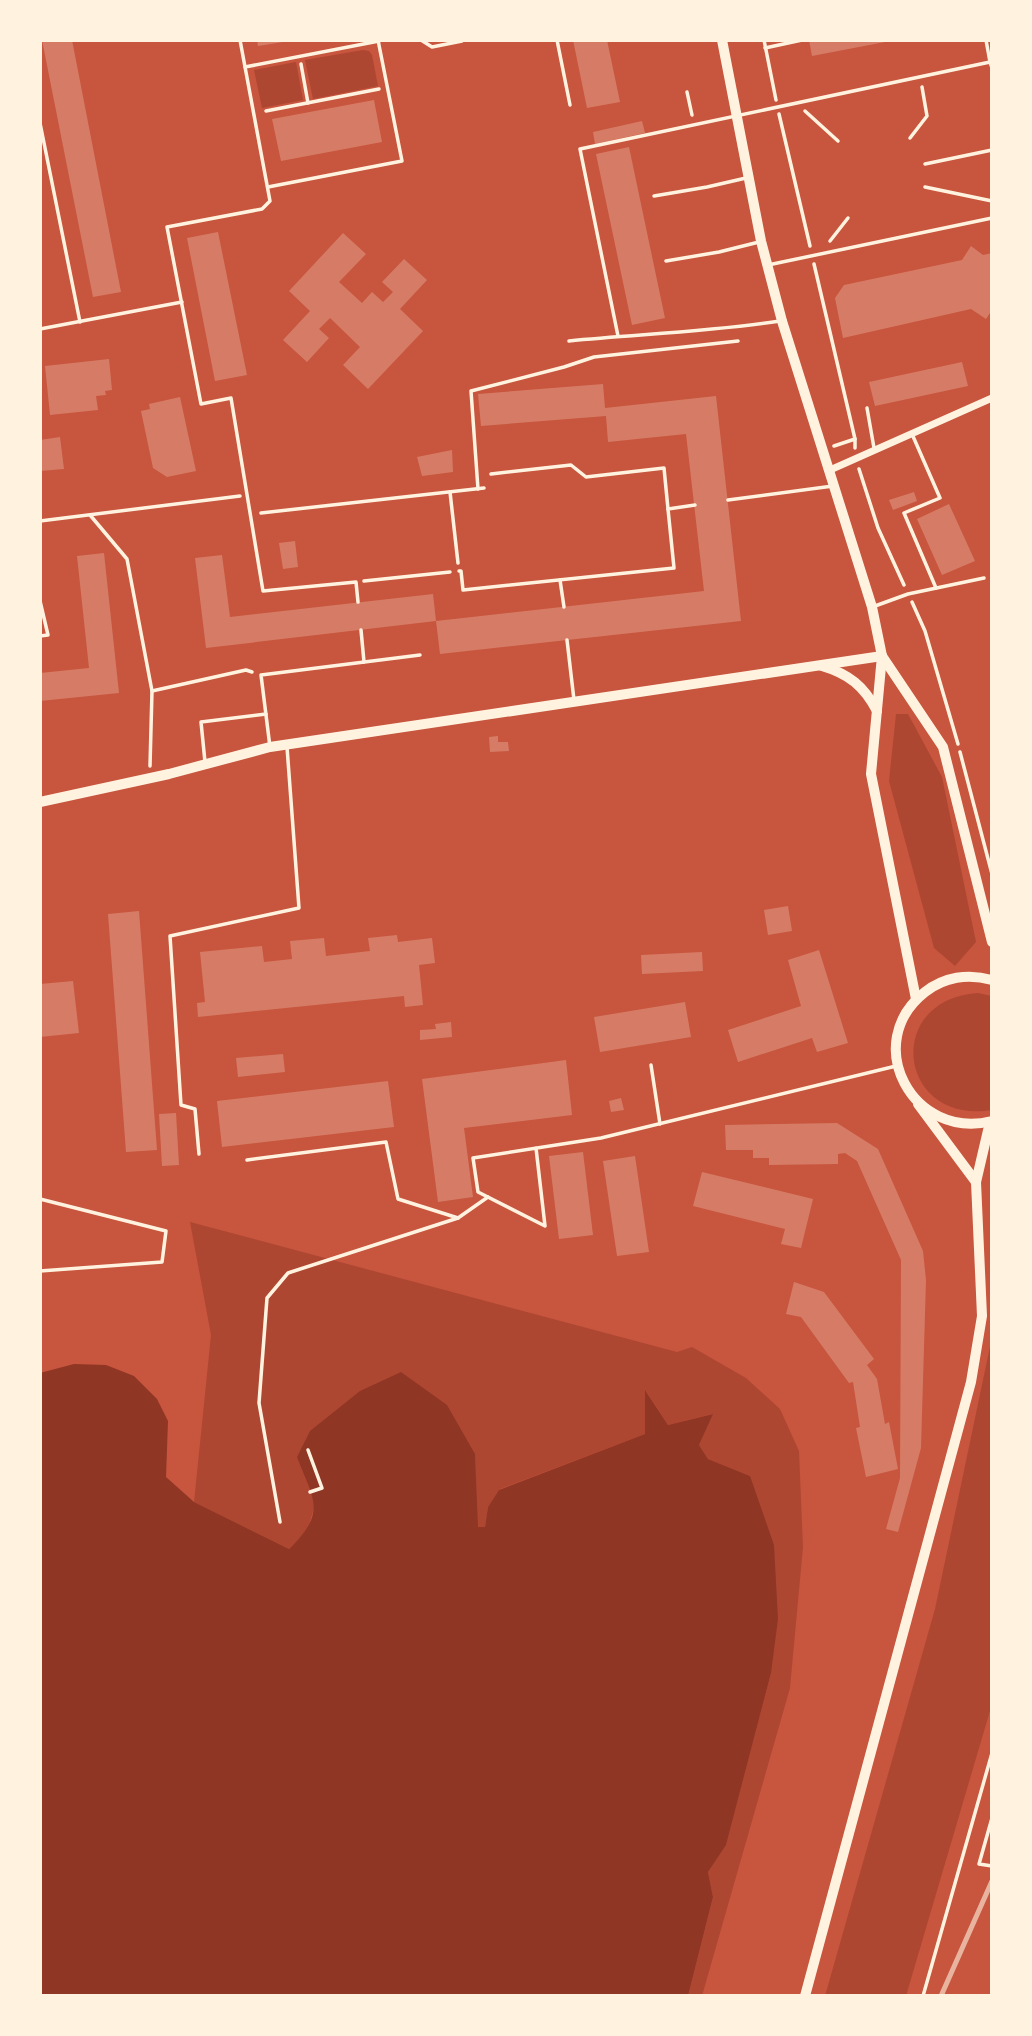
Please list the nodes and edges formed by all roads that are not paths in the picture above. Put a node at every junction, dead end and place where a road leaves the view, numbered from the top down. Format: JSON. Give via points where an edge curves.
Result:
{"nodes":[{"id":1,"x":240,"y":40,"type":"edge"},
{"id":2,"x":421,"y":40,"type":"edge"},
{"id":3,"x":557,"y":40,"type":"edge"},
{"id":4,"x":722,"y":40,"type":"edge"},
{"id":5,"x":986,"y":40,"type":"edge"},
{"id":6,"x":378,"y":41,"type":"edge"},
{"id":7,"x":462,"y":41,"type":"edge"},
{"id":8,"x":990,"y":62,"type":"edge"},
{"id":9,"x":245,"y":67,"type":"junction"},
{"id":10,"x":992,"y":68,"type":"edge"},
{"id":11,"x":570,"y":105,"type":"dead end"},
{"id":12,"x":736,"y":115,"type":"junction"},
{"id":13,"x":40,"y":123,"type":"edge"},
{"id":14,"x":748,"y":177,"type":"junction"},
{"id":15,"x":268,"y":187,"type":"junction"},
{"id":16,"x":654,"y":196,"type":"dead end"},
{"id":17,"x":992,"y":218,"type":"edge"},
{"id":18,"x":761,"y":241,"type":"junction"},
{"id":19,"x":666,"y":261,"type":"dead end"},
{"id":20,"x":767,"y":265,"type":"junction"},
{"id":21,"x":182,"y":302,"type":"junction"},
{"id":22,"x":80,"y":321,"type":"junction"},
{"id":23,"x":782,"y":321,"type":"junction"},
{"id":24,"x":40,"y":328,"type":"edge"},
{"id":25,"x":618,"y":336,"type":"junction"},
{"id":26,"x":569,"y":341,"type":"dead end"},
{"id":27,"x":992,"y":398,"type":"edge"},
{"id":28,"x":867,"y":408,"type":"dead end"},
{"id":29,"x":912,"y":434,"type":"junction"},
{"id":30,"x":875,"y":450,"type":"junction"},
{"id":31,"x":830,"y":470,"type":"junction"},
{"id":32,"x":491,"y":474,"type":"dead end"},
{"id":33,"x":835,"y":485,"type":"junction"},
{"id":34,"x":727,"y":500,"type":"dead end"},
{"id":35,"x":695,"y":505,"type":"dead end"},
{"id":36,"x":668,"y":509,"type":"junction"},
{"id":37,"x":459,"y":570,"type":"road end"},
{"id":38,"x":984,"y":578,"type":"dead end"},
{"id":39,"x":560,"y":579,"type":"junction"},
{"id":40,"x":936,"y":588,"type":"junction"},
{"id":41,"x":40,"y":601,"type":"edge"},
{"id":42,"x":358,"y":602,"type":"dead end"},
{"id":43,"x":564,"y":607,"type":"dead end"},
{"id":44,"x":873,"y":607,"type":"junction"},
{"id":45,"x":360,"y":630,"type":"dead end"},
{"id":46,"x":40,"y":636,"type":"edge"},
{"id":47,"x":567,"y":640,"type":"dead end"},
{"id":48,"x":420,"y":655,"type":"dead end"},
{"id":49,"x":882,"y":656,"type":"junction"},
{"id":50,"x":364,"y":662,"type":"junction"},
{"id":51,"x":818,"y":665,"type":"junction"},
{"id":52,"x":575,"y":700,"type":"junction"},
{"id":53,"x":877,"y":711,"type":"junction"},
{"id":54,"x":266,"y":714,"type":"junction"},
{"id":55,"x":286,"y":744,"type":"junction"},
{"id":56,"x":270,"y":747,"type":"junction"},
{"id":57,"x":205,"y":764,"type":"junction"},
{"id":58,"x":40,"y":802,"type":"edge"},
{"id":59,"x":992,"y":942,"type":"edge"},
{"id":60,"x":992,"y":979,"type":"edge"},
{"id":61,"x":916,"y":999,"type":"junction"},
{"id":62,"x":651,"y":1065,"type":"dead end"},
{"id":63,"x":898,"y":1066,"type":"junction"},
{"id":64,"x":910,"y":1094,"type":"junction"},
{"id":65,"x":991,"y":1121,"type":"edge"},
{"id":66,"x":660,"y":1124,"type":"junction"},
{"id":67,"x":536,"y":1148,"type":"junction"},
{"id":68,"x":200,"y":1154,"type":"dead end"},
{"id":69,"x":247,"y":1160,"type":"dead end"},
{"id":70,"x":976,"y":1182,"type":"junction"},
{"id":71,"x":488,"y":1197,"type":"junction"},
{"id":72,"x":40,"y":1199,"type":"edge"},
{"id":73,"x":458,"y":1218,"type":"junction"},
{"id":74,"x":40,"y":1271,"type":"edge"},
{"id":75,"x":280,"y":1522,"type":"dead end"},
{"id":76,"x":992,"y":1753,"type":"edge"},
{"id":77,"x":805,"y":1996,"type":"edge"},
{"id":78,"x":923,"y":1996,"type":"edge"}],
"edges":[{"from":1,"to":9,"type":"lane"},
{"from":2,"to":7,"type":"lane","via":[[432,47]]},
{"from":3,"to":11,"type":"lane"},
{"from":4,"to":12,"type":"main road"},
{"from":5,"to":8,"type":"lane"},
{"from":6,"to":9,"type":"lane"},
{"from":6,"to":15,"type":"lane","via":[[402,161]]},
{"from":8,"to":10,"type":"lane"},
{"from":8,"to":12,"type":"lane"},
{"from":9,"to":15,"type":"lane"},
{"from":12,"to":14,"type":"main road"},
{"from":12,"to":25,"type":"lane","via":[[580,149]]},
{"from":13,"to":22,"type":"lane"},
{"from":14,"to":16,"type":"lane"},
{"from":14,"to":18,"type":"main road"},
{"from":15,"to":21,"type":"lane","via":[[270,201],[265,208],[167,227]]},
{"from":17,"to":20,"type":"lane"},
{"from":18,"to":19,"type":"lane"},
{"from":18,"to":20,"type":"main road"},
{"from":20,"to":23,"type":"main road"},
{"from":21,"to":22,"type":"lane"},
{"from":21,"to":42,"type":"lane","via":[[201,404],[232,398],[262,592],[356,582]]},
{"from":22,"to":24,"type":"lane"},
{"from":23,"to":25,"type":"lane"},
{"from":23,"to":31,"type":"main road"},
{"from":25,"to":26,"type":"lane"},
{"from":27,"to":29,"type":"street"},
{"from":28,"to":30,"type":"lane"},
{"from":29,"to":30,"type":"street"},
{"from":29,"to":40,"type":"lane","via":[[940,498],[904,513]]},
{"from":30,"to":31,"type":"street"},
{"from":31,"to":33,"type":"main road"},
{"from":32,"to":36,"type":"lane","via":[[570,465],[586,477],[664,468]]},
{"from":33,"to":34,"type":"lane"},
{"from":33,"to":44,"type":"main road"},
{"from":35,"to":36,"type":"lane"},
{"from":36,"to":39,"type":"lane","via":[[674,568]]},
{"from":37,"to":39,"type":"lane","via":[[463,590]]},
{"from":38,"to":40,"type":"lane"},
{"from":39,"to":43,"type":"lane"},
{"from":40,"to":44,"type":"lane"},
{"from":41,"to":46,"type":"lane","via":[[48,635]]},
{"from":44,"to":49,"type":"main road"},
{"from":45,"to":50,"type":"lane"},
{"from":47,"to":52,"type":"lane"},
{"from":48,"to":50,"type":"lane"},
{"from":49,"to":51,"type":"street"},
{"from":49,"to":53,"type":"main road"},
{"from":49,"to":59,"type":"main road","via":[[943,747]]},
{"from":50,"to":54,"type":"lane","via":[[261,675]]},
{"from":51,"to":52,"type":"street"},
{"from":51,"to":53,"type":"street","via":[[855,680]]},
{"from":52,"to":55,"type":"street"},
{"from":53,"to":61,"type":"main road","via":[[871,774]]},
{"from":54,"to":56,"type":"lane"},
{"from":54,"to":57,"type":"lane","via":[[201,722]]},
{"from":55,"to":56,"type":"street"},
{"from":55,"to":68,"type":"lane","via":[[299,908],[170,936],[181,1105],[195,1109]]},
{"from":56,"to":57,"type":"street"},
{"from":57,"to":58,"type":"street"},
{"from":60,"to":61,"type":"main road","via":[[954,978],[934,985]]},
{"from":61,"to":63,"type":"main road","via":[[899,1029]]},
{"from":62,"to":66,"type":"lane"},
{"from":63,"to":64,"type":"main road"},
{"from":63,"to":66,"type":"lane"},
{"from":64,"to":65,"type":"main road","via":[[928,1112],[950,1122]]},
{"from":64,"to":70,"type":"street"},
{"from":65,"to":70,"type":"street"},
{"from":66,"to":67,"type":"lane"},
{"from":67,"to":71,"type":"lane","via":[[473,1158],[478,1192]]},
{"from":67,"to":71,"type":"lane","via":[[545,1226]]},
{"from":69,"to":73,"type":"lane","via":[[386,1142],[398,1199]]},
{"from":70,"to":77,"type":"street","via":[[982,1316],[971,1382]]},
{"from":71,"to":73,"type":"lane"},
{"from":72,"to":74,"type":"lane","via":[[166,1231],[162,1262]]},
{"from":73,"to":75,"type":"lane","via":[[288,1273],[267,1298],[259,1404]]},
{"from":76,"to":78,"type":"lane"}]}
